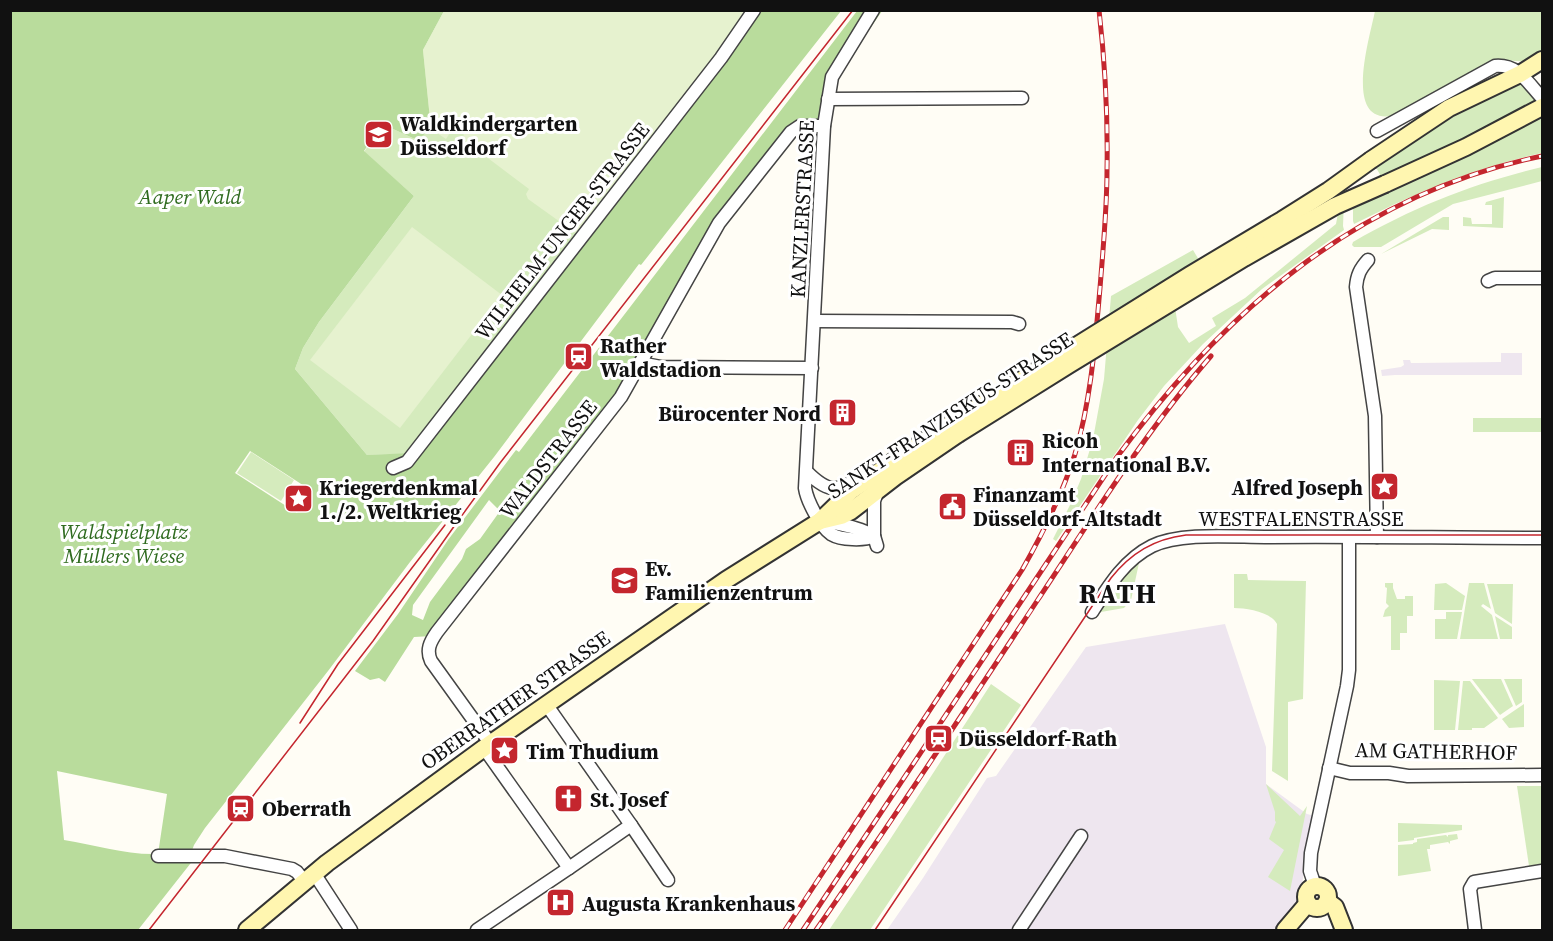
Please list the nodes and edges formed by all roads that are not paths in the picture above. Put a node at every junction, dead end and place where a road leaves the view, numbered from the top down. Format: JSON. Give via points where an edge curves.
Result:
{"nodes":[{"id":1,"x":754,"y":10,"type":"edge"},
{"id":2,"x":873,"y":10,"type":"edge"},
{"id":3,"x":1542,"y":60,"type":"edge"},
{"id":4,"x":1520,"y":74,"type":"junction"},
{"id":5,"x":1022,"y":98,"type":"dead end"},
{"id":6,"x":1542,"y":98,"type":"edge"},
{"id":7,"x":828,"y":99,"type":"junction"},
{"id":8,"x":1542,"y":107,"type":"edge"},
{"id":9,"x":824,"y":126,"type":"junction"},
{"id":10,"x":1377,"y":131,"type":"dead end"},
{"id":11,"x":1368,"y":260,"type":"dead end"},
{"id":12,"x":1542,"y":278,"type":"edge"},
{"id":13,"x":1488,"y":281,"type":"dead end"},
{"id":14,"x":815,"y":321,"type":"junction"},
{"id":15,"x":1018,"y":324,"type":"dead end"},
{"id":16,"x":640,"y":363,"type":"junction"},
{"id":17,"x":812,"y":368,"type":"junction"},
{"id":18,"x":954,"y":429,"type":"junction"},
{"id":19,"x":393,"y":468,"type":"dead end"},
{"id":20,"x":807,"y":472,"type":"junction"},
{"id":21,"x":872,"y":485,"type":"junction"},
{"id":22,"x":820,"y":521,"type":"junction"},
{"id":23,"x":1349,"y":537,"type":"junction"},
{"id":24,"x":1377,"y":537,"type":"junction"},
{"id":25,"x":1542,"y":538,"type":"edge"},
{"id":26,"x":1092,"y":612,"type":"dead end"},
{"id":27,"x":546,"y":704,"type":"junction"},
{"id":28,"x":487,"y":745,"type":"junction"},
{"id":29,"x":1329,"y":768,"type":"junction"},
{"id":30,"x":1542,"y":775,"type":"edge"},
{"id":31,"x":631,"y":825,"type":"junction"},
{"id":32,"x":1081,"y":836,"type":"dead end"},
{"id":33,"x":158,"y":856,"type":"dead end"},
{"id":34,"x":569,"y":868,"type":"junction"},
{"id":35,"x":1542,"y":871,"type":"edge"},
{"id":36,"x":309,"y":877,"type":"junction"},
{"id":37,"x":668,"y":880,"type":"dead end"},
{"id":38,"x":1314,"y":886,"type":"junction"},
{"id":39,"x":1327,"y":901,"type":"junction"},
{"id":40,"x":1308,"y":903,"type":"junction"},
{"id":41,"x":1024,"y":929,"type":"edge"},
{"id":42,"x":248,"y":930,"type":"edge"},
{"id":43,"x":351,"y":930,"type":"edge"},
{"id":44,"x":477,"y":930,"type":"edge"},
{"id":45,"x":1285,"y":930,"type":"edge"},
{"id":46,"x":1344,"y":930,"type":"edge"},
{"id":47,"x":1475,"y":930,"type":"edge"}],
"edges":[{"from":1,"to":19,"type":"street","name":"WILHELM-UNGER-STRASSE","via":[[721,58],[406,462]]},
{"from":2,"to":7,"type":"street","name":"KANZLERSTRASSE","via":[[832,77]]},
{"from":3,"to":4,"type":"main road","name":"SANKT-FRANZISKUS-STRASSE"},
{"from":4,"to":6,"type":"street"},
{"from":4,"to":10,"type":"street","via":[[1507,66],[1490,68]]},
{"from":4,"to":18,"type":"main road","name":"SANKT-FRANZISKUS-STRASSE","bridge":true,"via":[[1449,108],[1328,191],[1190,274]]},
{"from":5,"to":7,"type":"street"},
{"from":7,"to":9,"type":"street","name":"KANZLERSTRASSE"},
{"from":8,"to":18,"type":"main road","name":"SANKT-FRANZISKUS-STRASSE","bridge":true,"via":[[1474,144],[1335,206]]},
{"from":9,"to":14,"type":"street","name":"KANZLERSTRASSE"},
{"from":9,"to":16,"type":"street","name":"WALDSTRASSE","via":[[800,126],[791,132],[719,223]]},
{"from":11,"to":24,"type":"street","via":[[1357,275],[1356,287],[1375,417]]},
{"from":12,"to":13,"type":"street"},
{"from":14,"to":15,"type":"street","name":"KANZLERSTRASSE"},
{"from":14,"to":17,"type":"street","name":"KANZLERSTRASSE"},
{"from":16,"to":17,"type":"street","via":[[661,367]]},
{"from":16,"to":28,"type":"street","name":"WALDSTRASSE","via":[[621,397],[429,643],[431,661]]},
{"from":17,"to":20,"type":"street","name":"KANZLERSTRASSE"},
{"from":18,"to":21,"type":"main road","name":"SANKT-FRANZISKUS-STRASSE"},
{"from":20,"to":21,"type":"street","via":[[833,488],[853,481]]},
{"from":20,"to":22,"type":"street","name":"KANZLERSTRASSE","via":[[806,494]]},
{"from":21,"to":22,"type":"main road","name":"SANKT-FRANZISKUS-STRASSE","via":[[838,502]]},
{"from":21,"to":22,"type":"street","via":[[875,541],[855,528]]},
{"from":22,"to":27,"type":"main road","name":"OBERRATHER STRASSE","via":[[726,580]]},
{"from":23,"to":24,"type":"street","name":"WESTFALENSTRASSE"},
{"from":23,"to":26,"type":"street","name":"WESTFALENSTRASSE","via":[[1171,540],[1152,546],[1131,560],[1115,576]]},
{"from":23,"to":29,"type":"street","name":"AM GATHERHOF","via":[[1349,670]]},
{"from":24,"to":25,"type":"street","name":"WESTFALENSTRASSE"},
{"from":27,"to":28,"type":"main road","name":"OBERRATHER STRASSE"},
{"from":27,"to":31,"type":"street"},
{"from":28,"to":34,"type":"street","name":"WALDSTRASSE"},
{"from":28,"to":36,"type":"main road","name":"OBERRATHER STRASSE"},
{"from":29,"to":30,"type":"street","name":"AM GATHERHOF","via":[[1408,776]]},
{"from":29,"to":38,"type":"street","name":"AM GATHERHOF","via":[[1311,853]]},
{"from":31,"to":34,"type":"street"},
{"from":31,"to":37,"type":"street"},
{"from":32,"to":41,"type":"street"},
{"from":33,"to":36,"type":"street","via":[[225,856],[292,869]]},
{"from":34,"to":44,"type":"street"},
{"from":35,"to":47,"type":"street","via":[[1474,882],[1470,889]]},
{"from":36,"to":42,"type":"main road","name":"OBERRATHER STRASSE"},
{"from":36,"to":43,"type":"street"},
{"from":38,"to":39,"type":"main road","via":[[1326,891]]},
{"from":38,"to":40,"type":"main road","via":[[1307,893]]},
{"from":39,"to":40,"type":"main road","via":[[1320,908]]},
{"from":39,"to":46,"type":"main road","via":[[1335,907]]},
{"from":40,"to":45,"type":"main road"}]}
